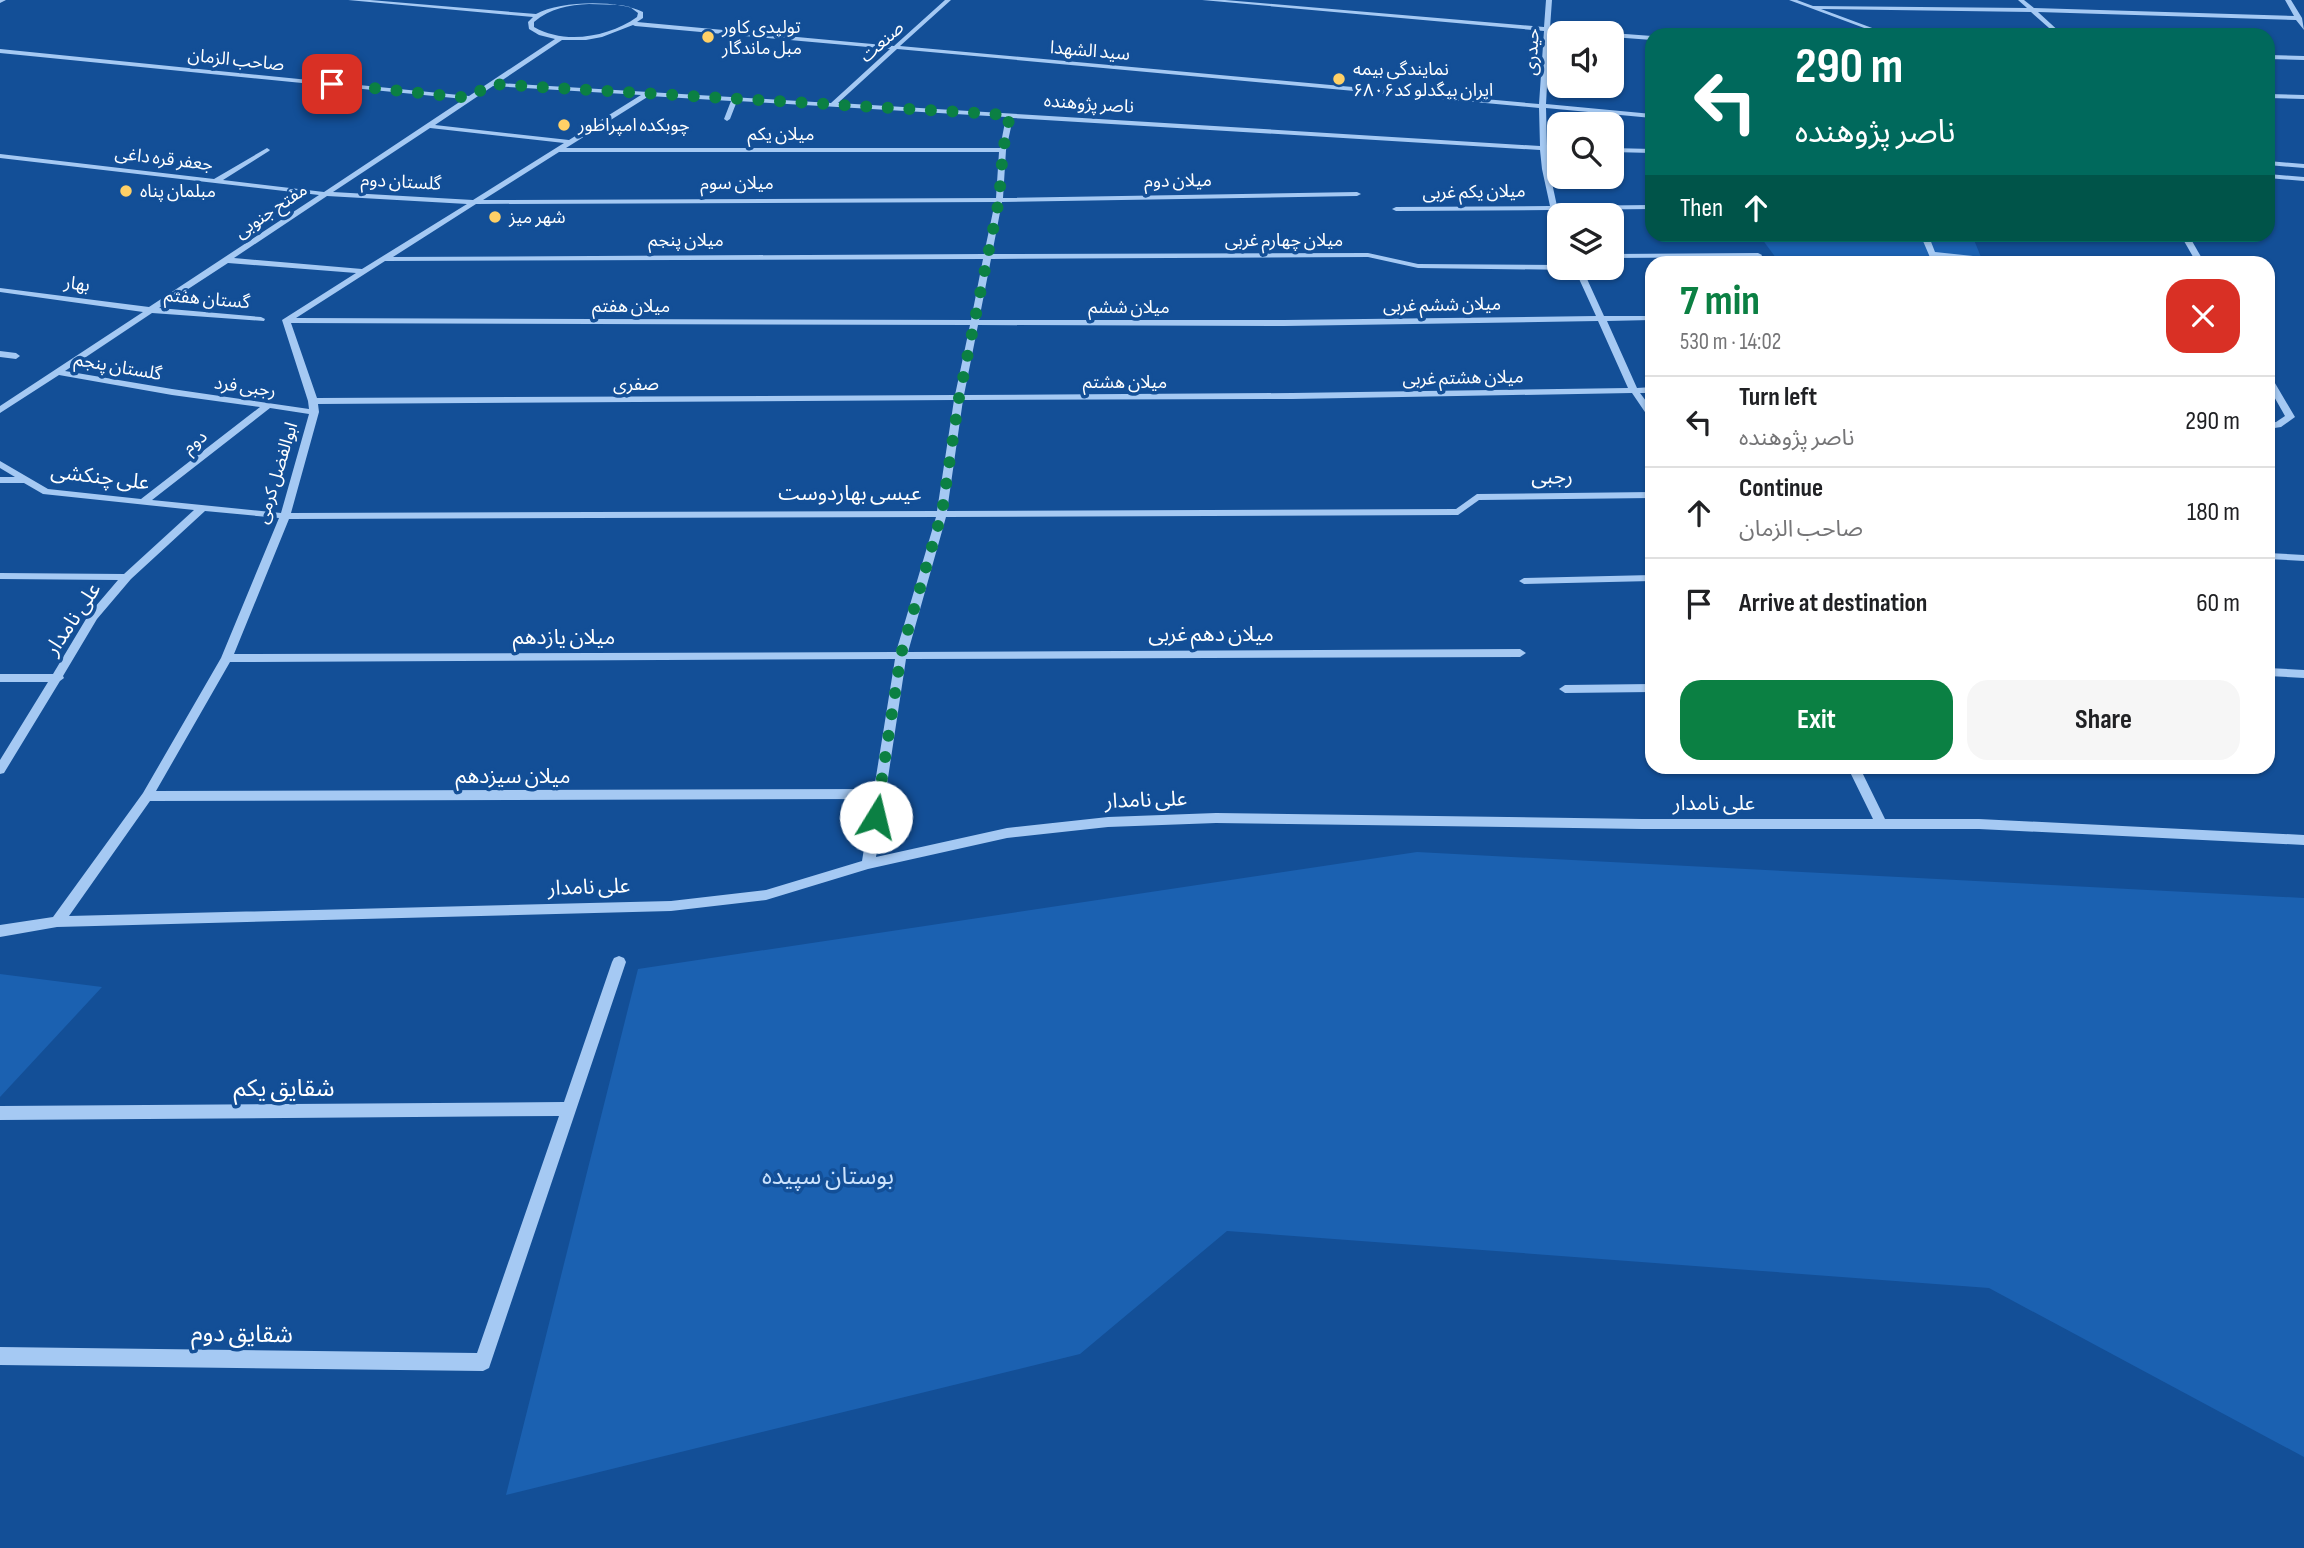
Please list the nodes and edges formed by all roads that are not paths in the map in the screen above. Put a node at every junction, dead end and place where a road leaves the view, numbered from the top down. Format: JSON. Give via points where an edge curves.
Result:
{"nodes":[{"id":1,"x":351,"y":0,"type":"edge"},
{"id":2,"x":948,"y":0,"type":"edge"},
{"id":3,"x":1205,"y":0,"type":"edge"},
{"id":4,"x":1300,"y":0,"type":"edge"},
{"id":5,"x":1549,"y":0,"type":"edge"},
{"id":6,"x":1792,"y":0,"type":"edge"},
{"id":7,"x":2021,"y":0,"type":"edge"},
{"id":8,"x":2288,"y":0,"type":"edge"},
{"id":9,"x":617,"y":1,"type":"edge"},
{"id":10,"x":1296,"y":8,"type":"junction"},
{"id":11,"x":1814,"y":8,"type":"junction"},
{"id":12,"x":2032,"y":10,"type":"junction"},
{"id":13,"x":536,"y":16,"type":"junction"},
{"id":14,"x":2299,"y":18,"type":"junction"},
{"id":15,"x":1548,"y":21,"type":"edge"},
{"id":16,"x":635,"y":24,"type":"junction"},
{"id":17,"x":1869,"y":28,"type":"edge"},
{"id":18,"x":2052,"y":28,"type":"edge"},
{"id":19,"x":2304,"y":28,"type":"edge"},
{"id":20,"x":1547,"y":29,"type":"joint"},
{"id":21,"x":1624,"y":36,"type":"edge"},
{"id":22,"x":1645,"y":37,"type":"edge"},
{"id":23,"x":561,"y":38,"type":"junction"},
{"id":24,"x":897,"y":47,"type":"junction"},
{"id":25,"x":0,"y":51,"type":"edge"},
{"id":26,"x":2275,"y":57,"type":"edge"},
{"id":27,"x":2304,"y":58,"type":"edge"},
{"id":28,"x":490,"y":84,"type":"junction"},
{"id":29,"x":647,"y":94,"type":"junction"},
{"id":30,"x":2275,"y":96,"type":"edge"},
{"id":31,"x":2304,"y":97,"type":"edge"},
{"id":32,"x":470,"y":98,"type":"junction"},
{"id":33,"x":735,"y":99,"type":"junction"},
{"id":34,"x":834,"y":104,"type":"junction"},
{"id":35,"x":1543,"y":105,"type":"junction"},
{"id":36,"x":1010,"y":115,"type":"junction"},
{"id":37,"x":1645,"y":115,"type":"edge"},
{"id":38,"x":727,"y":119,"type":"dead end"},
{"id":39,"x":428,"y":126,"type":"junction"},
{"id":40,"x":570,"y":142,"type":"junction"},
{"id":41,"x":1544,"y":149,"type":"junction"},
{"id":42,"x":267,"y":150,"type":"dead end"},
{"id":43,"x":558,"y":150,"type":"junction"},
{"id":44,"x":1003,"y":150,"type":"junction"},
{"id":45,"x":1624,"y":150,"type":"edge"},
{"id":46,"x":1645,"y":151,"type":"edge"},
{"id":47,"x":0,"y":156,"type":"edge"},
{"id":48,"x":2275,"y":164,"type":"edge"},
{"id":49,"x":2304,"y":166,"type":"edge"},
{"id":50,"x":2275,"y":176,"type":"edge"},
{"id":51,"x":2304,"y":178,"type":"edge"},
{"id":52,"x":216,"y":181,"type":"junction"},
{"id":53,"x":325,"y":194,"type":"junction"},
{"id":54,"x":1357,"y":194,"type":"dead end"},
{"id":55,"x":999,"y":200,"type":"junction"},
{"id":56,"x":475,"y":202,"type":"junction"},
{"id":57,"x":1553,"y":203,"type":"edge"},
{"id":58,"x":1547,"y":206,"type":"edge"},
{"id":59,"x":1624,"y":207,"type":"edge"},
{"id":60,"x":1645,"y":208,"type":"edge"},
{"id":61,"x":1396,"y":209,"type":"dead end"},
{"id":62,"x":1758,"y":255,"type":"dead end"},
{"id":63,"x":989,"y":256,"type":"junction"},
{"id":64,"x":1624,"y":256,"type":"edge"},
{"id":65,"x":383,"y":259,"type":"junction"},
{"id":66,"x":225,"y":260,"type":"junction"},
{"id":67,"x":1547,"y":268,"type":"edge"},
{"id":68,"x":361,"y":271,"type":"junction"},
{"id":69,"x":1583,"y":280,"type":"edge"},
{"id":70,"x":0,"y":290,"type":"edge"},
{"id":71,"x":150,"y":310,"type":"junction"},
{"id":72,"x":1645,"y":318,"type":"edge"},
{"id":73,"x":261,"y":319,"type":"dead end"},
{"id":74,"x":1601,"y":319,"type":"junction"},
{"id":75,"x":286,"y":320,"type":"junction"},
{"id":76,"x":975,"y":323,"type":"junction"},
{"id":77,"x":1284,"y":323,"type":"joint"},
{"id":78,"x":0,"y":354,"type":"edge"},
{"id":79,"x":16,"y":356,"type":"dead end"},
{"id":80,"x":59,"y":372,"type":"junction"},
{"id":81,"x":1634,"y":390,"type":"junction"},
{"id":82,"x":1645,"y":390,"type":"edge"},
{"id":83,"x":2275,"y":390,"type":"edge"},
{"id":84,"x":172,"y":392,"type":"joint"},
{"id":85,"x":1292,"y":396,"type":"joint"},
{"id":86,"x":959,"y":398,"type":"junction"},
{"id":87,"x":267,"y":406,"type":"junction"},
{"id":88,"x":1645,"y":406,"type":"edge"},
{"id":89,"x":314,"y":407,"type":"junction"},
{"id":90,"x":0,"y":410,"type":"edge"},
{"id":91,"x":2275,"y":425,"type":"edge"},
{"id":92,"x":0,"y":464,"type":"edge"},
{"id":93,"x":0,"y":480,"type":"edge"},
{"id":94,"x":23,"y":480,"type":"junction"},
{"id":95,"x":1645,"y":495,"type":"edge"},
{"id":96,"x":143,"y":502,"type":"junction"},
{"id":97,"x":202,"y":508,"type":"junction"},
{"id":98,"x":942,"y":512,"type":"junction"},
{"id":99,"x":1458,"y":512,"type":"joint"},
{"id":100,"x":285,"y":516,"type":"junction"},
{"id":101,"x":2275,"y":556,"type":"edge"},
{"id":102,"x":2304,"y":558,"type":"edge"},
{"id":103,"x":0,"y":576,"type":"edge"},
{"id":104,"x":127,"y":578,"type":"junction"},
{"id":105,"x":1645,"y":578,"type":"edge"},
{"id":106,"x":1524,"y":581,"type":"dead end"},
{"id":107,"x":1520,"y":653,"type":"dead end"},
{"id":108,"x":901,"y":654,"type":"junction"},
{"id":109,"x":228,"y":658,"type":"junction"},
{"id":110,"x":2275,"y":672,"type":"edge"},
{"id":111,"x":2304,"y":674,"type":"edge"},
{"id":112,"x":0,"y":678,"type":"edge"},
{"id":113,"x":58,"y":678,"type":"junction"},
{"id":114,"x":1645,"y":688,"type":"edge"},
{"id":115,"x":1565,"y":689,"type":"dead end"},
{"id":116,"x":0,"y":770,"type":"edge"},
{"id":117,"x":1857,"y":774,"type":"edge"},
{"id":118,"x":880,"y":794,"type":"junction"},
{"id":119,"x":147,"y":796,"type":"junction"},
{"id":120,"x":1881,"y":823,"type":"junction"},
{"id":121,"x":2304,"y":840,"type":"edge"},
{"id":122,"x":868,"y":864,"type":"junction"},
{"id":123,"x":57,"y":922,"type":"junction"},
{"id":124,"x":0,"y":931,"type":"edge"},
{"id":125,"x":619,"y":962,"type":"dead end"},
{"id":126,"x":569,"y":1109,"type":"junction"},
{"id":127,"x":0,"y":1113,"type":"edge"},
{"id":128,"x":0,"y":1356,"type":"edge"}],
"edges":[{"from":1,"to":13,"type":"street"},
{"from":2,"to":24,"type":"street","name":"صنعت"},
{"from":3,"to":10,"type":"street"},
{"from":4,"to":10,"type":"street"},
{"from":5,"to":15,"type":"street","name":"حیدری"},
{"from":6,"to":11,"type":"street"},
{"from":7,"to":12,"type":"street"},
{"from":8,"to":14,"type":"street"},
{"from":9,"to":13,"type":"street","via":[[571,5]]},
{"from":9,"to":16,"type":"street","via":[[641,13]]},
{"from":10,"to":20,"type":"street"},
{"from":11,"to":12,"type":"street"},
{"from":11,"to":17,"type":"street"},
{"from":12,"to":14,"type":"street"},
{"from":12,"to":18,"type":"street"},
{"from":13,"to":23,"type":"street","via":[[531,28]]},
{"from":14,"to":19,"type":"street"},
{"from":16,"to":23,"type":"street","via":[[594,36]]},
{"from":16,"to":24,"type":"street","name":"سید الشهدا"},
{"from":20,"to":35,"type":"street","name":"حیدری"},
{"from":21,"to":22,"type":"street"},
{"from":23,"to":28,"type":"street","name":"مفتح جنوبی"},
{"from":24,"to":34,"type":"street","name":"صنعت"},
{"from":24,"to":35,"type":"street","name":"سید الشهدا"},
{"from":25,"to":32,"type":"street","name":"صاحب الزمان"},
{"from":26,"to":27,"type":"street"},
{"from":28,"to":29,"type":"street","name":"ناصر پژوهنده"},
{"from":28,"to":32,"type":"street","name":"مفتح جنوبی"},
{"from":29,"to":33,"type":"street","name":"ناصر پژوهنده"},
{"from":29,"to":40,"type":"street"},
{"from":30,"to":31,"type":"street"},
{"from":32,"to":39,"type":"street","name":"مفتح جنوبی"},
{"from":33,"to":34,"type":"street","name":"ناصر پژوهنده"},
{"from":33,"to":38,"type":"street"},
{"from":34,"to":36,"type":"street","name":"ناصر پژوهنده"},
{"from":35,"to":37,"type":"street","name":"سید الشهدا"},
{"from":35,"to":41,"type":"street","name":"حیدری"},
{"from":36,"to":41,"type":"street","name":"ناصر پژوهنده"},
{"from":36,"to":44,"type":"street"},
{"from":39,"to":40,"type":"street"},
{"from":39,"to":53,"type":"street","name":"مفتح جنوبی"},
{"from":40,"to":43,"type":"street"},
{"from":41,"to":57,"type":"street","name":"حیدری"},
{"from":42,"to":52,"type":"street"},
{"from":43,"to":44,"type":"street","name":"میلان یکم"},
{"from":43,"to":56,"type":"street"},
{"from":44,"to":55,"type":"street"},
{"from":45,"to":46,"type":"street"},
{"from":47,"to":52,"type":"street","name":"جعفر قره داغی"},
{"from":48,"to":49,"type":"street"},
{"from":50,"to":51,"type":"street"},
{"from":52,"to":53,"type":"street","name":"جعفر قره داغی"},
{"from":53,"to":56,"type":"street","name":"گلستان دوم"},
{"from":53,"to":66,"type":"street","name":"مفتح جنوبی"},
{"from":54,"to":55,"type":"street","name":"میلان دوم"},
{"from":55,"to":56,"type":"street","name":"میلان سوم"},
{"from":55,"to":63,"type":"street"},
{"from":56,"to":65,"type":"street"},
{"from":58,"to":61,"type":"street","name":"میلان یکم غربی"},
{"from":59,"to":60,"type":"street","name":"میلان یکم غربی"},
{"from":62,"to":64,"type":"street"},
{"from":63,"to":65,"type":"street","name":"میلان پنجم"},
{"from":63,"to":67,"type":"street","name":"میلان چهارم غربی","via":[[1368,255],[1419,266]]},
{"from":63,"to":76,"type":"street"},
{"from":65,"to":68,"type":"street"},
{"from":66,"to":68,"type":"street"},
{"from":66,"to":71,"type":"street","name":"مفتح جنوبی"},
{"from":68,"to":75,"type":"street"},
{"from":69,"to":74,"type":"street"},
{"from":70,"to":71,"type":"street","name":"بهار"},
{"from":71,"to":73,"type":"street","name":"گستان هفتم"},
{"from":71,"to":80,"type":"street","name":"مفتح جنوبی"},
{"from":72,"to":74,"type":"street","name":"میلان ششم غربی"},
{"from":74,"to":77,"type":"street","name":"میلان ششم غربی"},
{"from":74,"to":81,"type":"street"},
{"from":75,"to":76,"type":"street","name":"میلان هفتم"},
{"from":75,"to":89,"type":"street","name":"ابوالفضل کرمی"},
{"from":76,"to":77,"type":"street","name":"میلان ششم"},
{"from":76,"to":86,"type":"street"},
{"from":78,"to":79,"type":"street"},
{"from":80,"to":84,"type":"street","name":"گلستان پنجم"},
{"from":80,"to":90,"type":"street","name":"مفتح جنوبی"},
{"from":81,"to":82,"type":"street","name":"میلان هشتم غربی"},
{"from":81,"to":85,"type":"street","name":"میلان هشتم غربی"},
{"from":81,"to":88,"type":"street"},
{"from":83,"to":91,"type":"street","via":[[2290,417]]},
{"from":84,"to":87,"type":"street","name":"رجبی فرد"},
{"from":85,"to":86,"type":"street","name":"میلان هشتم"},
{"from":86,"to":89,"type":"street","name":"صفری"},
{"from":86,"to":98,"type":"street"},
{"from":87,"to":89,"type":"street","name":"رجبی فرد"},
{"from":87,"to":96,"type":"street","name":"دوم"},
{"from":89,"to":100,"type":"street","name":"ابوالفضل کرمی"},
{"from":92,"to":94,"type":"street","name":"علی چنکشی"},
{"from":93,"to":94,"type":"street"},
{"from":94,"to":96,"type":"street","name":"علی چنکشی","via":[[46,492]]},
{"from":95,"to":99,"type":"street","name":"رجبی","via":[[1477,497]]},
{"from":96,"to":97,"type":"street","name":"علی چنکشی"},
{"from":97,"to":100,"type":"street","name":"علی چنکشی"},
{"from":97,"to":104,"type":"street","name":"علی نامدار"},
{"from":98,"to":99,"type":"street","name":"عیسی بهاردوست"},
{"from":98,"to":100,"type":"street","name":"عیسی بهاردوست"},
{"from":98,"to":108,"type":"street"},
{"from":100,"to":109,"type":"street","name":"ابوالفضل کرمی"},
{"from":101,"to":102,"type":"street"},
{"from":103,"to":104,"type":"street"},
{"from":104,"to":113,"type":"street","name":"علی نامدار","via":[[93,617]]},
{"from":105,"to":106,"type":"street"},
{"from":107,"to":108,"type":"street","name":"میلان دهم غربی"},
{"from":108,"to":109,"type":"street","name":"میلان یازدهم"},
{"from":108,"to":118,"type":"street"},
{"from":109,"to":119,"type":"street","name":"ابوالفضل کرمی"},
{"from":110,"to":111,"type":"street"},
{"from":112,"to":113,"type":"street"},
{"from":113,"to":116,"type":"street","name":"علی نامدار"},
{"from":114,"to":115,"type":"street"},
{"from":117,"to":120,"type":"street"},
{"from":118,"to":119,"type":"street","name":"میلان سیزدهم"},
{"from":118,"to":122,"type":"street"},
{"from":119,"to":123,"type":"street","name":"ابوالفضل کرمی"},
{"from":120,"to":121,"type":"street","name":"علی نامدار"},
{"from":120,"to":122,"type":"street","name":"علی نامدار","via":[[1108,821],[1007,833]]},
{"from":122,"to":123,"type":"street","name":"علی نامدار","via":[[766,895],[671,906]]},
{"from":123,"to":124,"type":"street","name":"علی نامدار"},
{"from":125,"to":126,"type":"street"},
{"from":126,"to":127,"type":"street","name":"شقایق یکم"},
{"from":126,"to":128,"type":"street","name":"شقایق دوم","via":[[483,1362]]}]}
